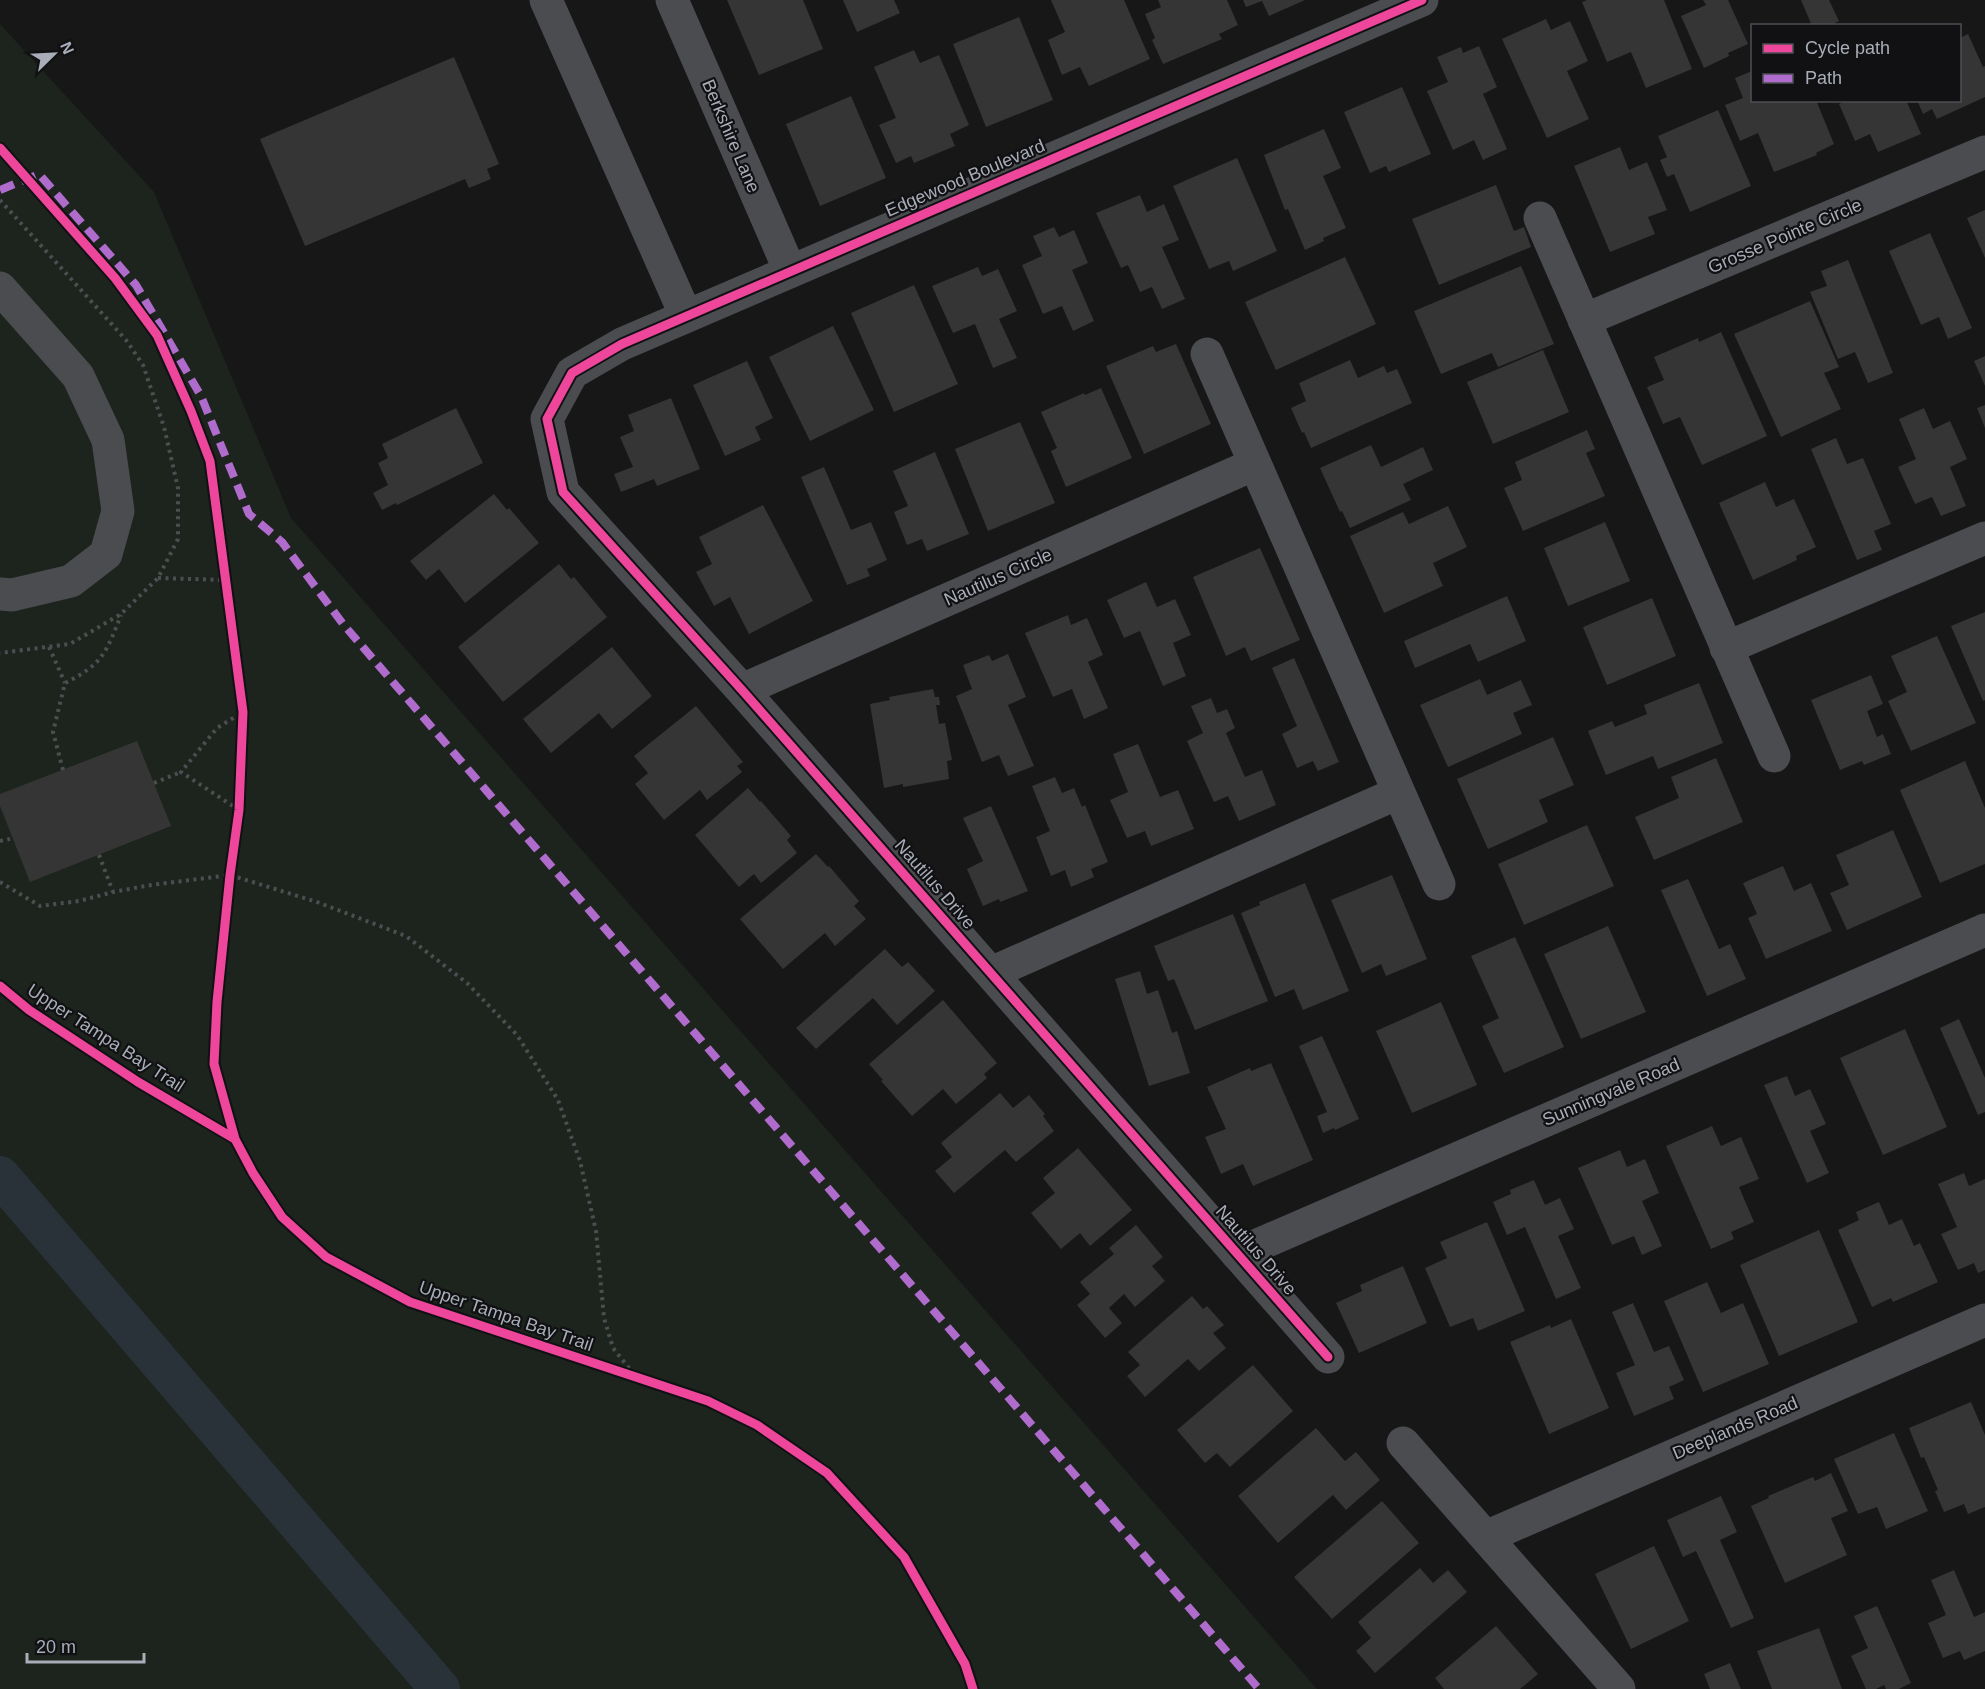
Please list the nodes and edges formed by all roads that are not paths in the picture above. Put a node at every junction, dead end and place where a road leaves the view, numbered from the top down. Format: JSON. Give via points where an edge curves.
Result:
{"nodes":[{"id":1,"x":546,"y":0,"type":"edge"},
{"id":2,"x":672,"y":0,"type":"edge"},
{"id":3,"x":1422,"y":0,"type":"edge"},
{"id":4,"x":1985,"y":152,"type":"edge"},
{"id":5,"x":1540,"y":218,"type":"dead end"},
{"id":6,"x":790,"y":271,"type":"junction"},
{"id":7,"x":0,"y":288,"type":"edge"},
{"id":8,"x":686,"y":316,"type":"junction"},
{"id":9,"x":1584,"y":320,"type":"junction"},
{"id":10,"x":1207,"y":354,"type":"dead end"},
{"id":11,"x":547,"y":420,"type":"joint"},
{"id":12,"x":1255,"y":464,"type":"junction"},
{"id":13,"x":1985,"y":538,"type":"edge"},
{"id":14,"x":0,"y":594,"type":"edge"},
{"id":15,"x":1726,"y":648,"type":"junction"},
{"id":16,"x":742,"y":690,"type":"junction"},
{"id":17,"x":1774,"y":756,"type":"dead end"},
{"id":18,"x":1398,"y":793,"type":"junction"},
{"id":19,"x":1439,"y":884,"type":"dead end"},
{"id":20,"x":1985,"y":930,"type":"edge"},
{"id":21,"x":991,"y":973,"type":"junction"},
{"id":22,"x":1237,"y":1254,"type":"junction"},
{"id":23,"x":1985,"y":1320,"type":"edge"},
{"id":24,"x":1328,"y":1357,"type":"dead end"},
{"id":25,"x":1403,"y":1443,"type":"dead end"},
{"id":26,"x":1486,"y":1536,"type":"junction"},
{"id":27,"x":1619,"y":1689,"type":"edge"}],
"edges":[{"from":1,"to":8,"type":"street"},
{"from":2,"to":6,"type":"street","name":"Berkshire Lane"},
{"from":3,"to":6,"type":"street","name":"Edgewood Boulevard"},
{"from":4,"to":9,"type":"street","name":"Grosse Pointe Circle"},
{"from":5,"to":9,"type":"street"},
{"from":6,"to":8,"type":"street","name":"Edgewood Boulevard"},
{"from":7,"to":14,"type":"street","via":[[78,376],[108,441],[118,511],[106,554],[71,581],[12,595]]},
{"from":8,"to":11,"type":"street","name":"Edgewood Boulevard","via":[[622,344],[572,373]]},
{"from":9,"to":15,"type":"street"},
{"from":10,"to":12,"type":"street"},
{"from":11,"to":16,"type":"street","name":"Nautilus Drive","via":[[563,492]]},
{"from":12,"to":16,"type":"street","name":"Nautilus Circle"},
{"from":12,"to":18,"type":"street"},
{"from":13,"to":15,"type":"street"},
{"from":15,"to":17,"type":"street"},
{"from":16,"to":21,"type":"street","name":"Nautilus Drive"},
{"from":18,"to":19,"type":"street"},
{"from":18,"to":21,"type":"street"},
{"from":20,"to":22,"type":"street","name":"Sunningvale Road"},
{"from":21,"to":22,"type":"street","name":"Nautilus Drive"},
{"from":22,"to":24,"type":"street","name":"Nautilus Drive"},
{"from":23,"to":26,"type":"street","name":"Deeplands Road"},
{"from":25,"to":26,"type":"street"},
{"from":26,"to":27,"type":"street"}]}
